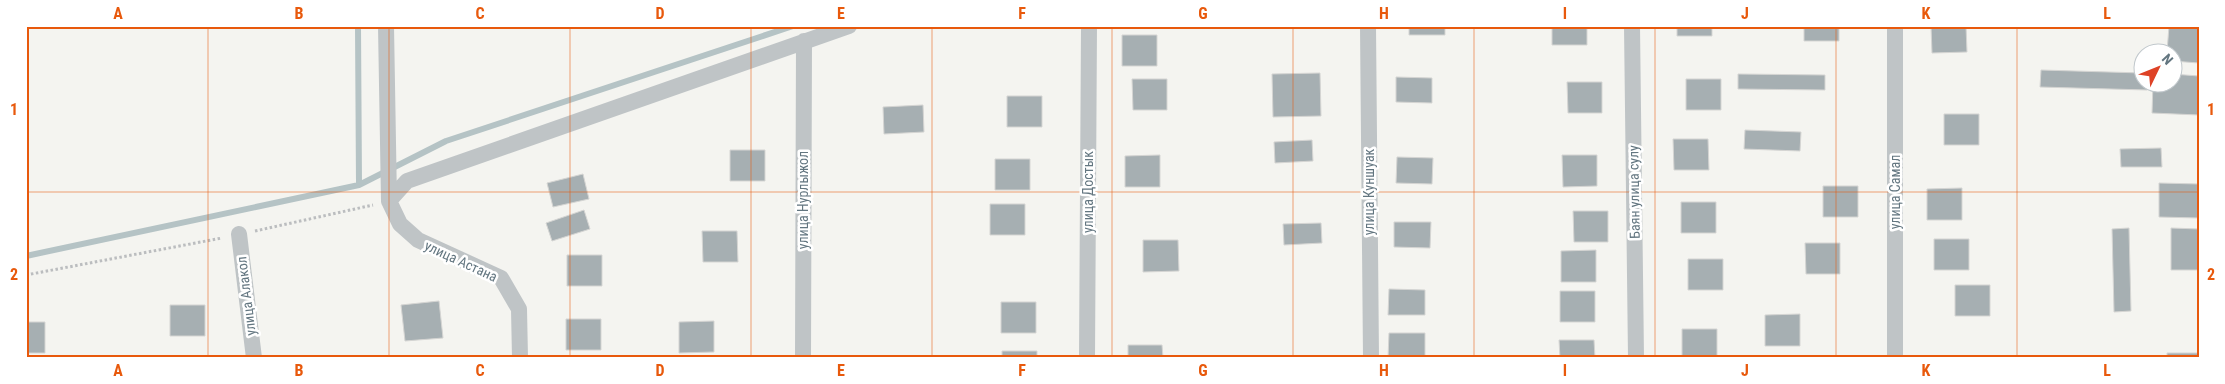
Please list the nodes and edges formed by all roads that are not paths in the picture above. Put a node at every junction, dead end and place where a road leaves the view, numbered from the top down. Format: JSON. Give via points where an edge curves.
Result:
{"nodes":[{"id":1,"x":386,"y":26,"type":"edge"},
{"id":2,"x":849,"y":26,"type":"edge"},
{"id":3,"x":1089,"y":26,"type":"edge"},
{"id":4,"x":1368,"y":26,"type":"edge"},
{"id":5,"x":1632,"y":26,"type":"edge"},
{"id":6,"x":1895,"y":26,"type":"edge"},
{"id":7,"x":804,"y":42,"type":"junction"},
{"id":8,"x":389,"y":201,"type":"junction"},
{"id":9,"x":239,"y":234,"type":"road end"},
{"id":10,"x":254,"y":358,"type":"edge"},
{"id":11,"x":520,"y":358,"type":"edge"},
{"id":12,"x":803,"y":358,"type":"edge"},
{"id":13,"x":1087,"y":358,"type":"edge"},
{"id":14,"x":1371,"y":358,"type":"edge"},
{"id":15,"x":1636,"y":358,"type":"edge"},
{"id":16,"x":1896,"y":358,"type":"edge"}],
"edges":[{"from":1,"to":8,"type":"street"},
{"from":2,"to":7,"type":"street"},
{"from":3,"to":13,"type":"street","name":"улица Достык"},
{"from":4,"to":14,"type":"street","name":"улица Куншуак"},
{"from":5,"to":15,"type":"street","name":"Баян улица сулу"},
{"from":6,"to":16,"type":"street","name":"улица Самал"},
{"from":7,"to":8,"type":"street","via":[[407,181]]},
{"from":7,"to":12,"type":"street","name":"улица Нурлыжол"},
{"from":8,"to":11,"type":"street","name":"улица Астана","via":[[400,224],[418,240],[502,278],[520,309]]},
{"from":9,"to":10,"type":"street","name":"улица Алакол"}]}
